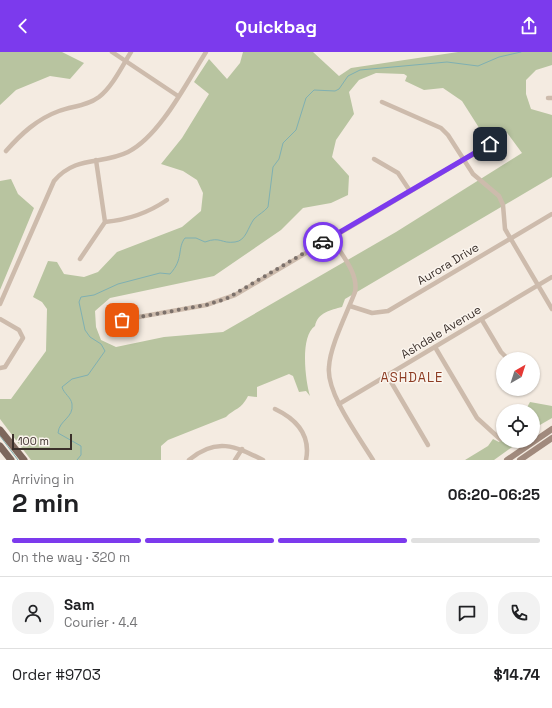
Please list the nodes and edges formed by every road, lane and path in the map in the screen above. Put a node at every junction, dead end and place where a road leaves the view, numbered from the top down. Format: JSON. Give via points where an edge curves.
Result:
{"nodes":[{"id":1,"x":112,"y":52,"type":"edge"},
{"id":2,"x":131,"y":52,"type":"edge"},
{"id":3,"x":206,"y":52,"type":"edge"},
{"id":4,"x":125,"y":61,"type":"junction"},
{"id":5,"x":178,"y":96,"type":"junction"},
{"id":6,"x":382,"y":102,"type":"dead end"},
{"id":7,"x":504,"y":136,"type":"dead end"},
{"id":8,"x":6,"y":151,"type":"dead end"},
{"id":9,"x":374,"y":159,"type":"dead end"},
{"id":10,"x":96,"y":160,"type":"junction"},
{"id":11,"x":463,"y":160,"type":"junction"},
{"id":12,"x":410,"y":191,"type":"junction"},
{"id":13,"x":166,"y":200,"type":"dead end"},
{"id":14,"x":552,"y":214,"type":"edge"},
{"id":15,"x":105,"y":222,"type":"junction"},
{"id":16,"x":331,"y":237,"type":"junction"},
{"id":17,"x":510,"y":239,"type":"junction"},
{"id":18,"x":80,"y":259,"type":"dead end"},
{"id":19,"x":552,"y":277,"type":"edge"},
{"id":20,"x":538,"y":286,"type":"junction"},
{"id":21,"x":0,"y":304,"type":"edge"},
{"id":22,"x":350,"y":306,"type":"junction"},
{"id":23,"x":552,"y":309,"type":"edge"},
{"id":24,"x":0,"y":319,"type":"edge"},
{"id":25,"x":122,"y":320,"type":"dead end"},
{"id":26,"x":482,"y":320,"type":"junction"},
{"id":27,"x":435,"y":347,"type":"junction"},
{"id":28,"x":501,"y":352,"type":"edge"},
{"id":29,"x":0,"y":368,"type":"edge"},
{"id":30,"x":387,"y":375,"type":"junction"},
{"id":31,"x":339,"y":404,"type":"junction"},
{"id":32,"x":275,"y":409,"type":"dead end"},
{"id":33,"x":552,"y":429,"type":"edge"},
{"id":34,"x":0,"y":430,"type":"edge"},
{"id":35,"x":496,"y":435,"type":"edge"},
{"id":36,"x":552,"y":438,"type":"edge"},
{"id":37,"x":428,"y":445,"type":"dead end"},
{"id":38,"x":0,"y":446,"type":"edge"},
{"id":39,"x":242,"y":449,"type":"junction"},
{"id":40,"x":11,"y":460,"type":"edge"},
{"id":41,"x":24,"y":460,"type":"edge"},
{"id":42,"x":189,"y":460,"type":"edge"},
{"id":43,"x":235,"y":460,"type":"edge"},
{"id":44,"x":263,"y":460,"type":"edge"},
{"id":45,"x":306,"y":460,"type":"edge"},
{"id":46,"x":373,"y":460,"type":"edge"},
{"id":47,"x":507,"y":460,"type":"edge"},
{"id":48,"x":520,"y":460,"type":"edge"}],
"edges":[{"from":1,"to":4,"type":"street"},
{"from":2,"to":4,"type":"street"},
{"from":3,"to":5,"type":"street"},
{"from":4,"to":5,"type":"street"},
{"from":4,"to":8,"type":"street","via":[[98,98],[58,111],[38,121],[23,132]]},
{"from":5,"to":10,"type":"street","via":[[155,130],[143,142],[124,154]]},
{"from":6,"to":11,"type":"street","via":[[441,128]]},
{"from":7,"to":11,"type":"street"},
{"from":9,"to":12,"type":"street","via":[[398,173]]},
{"from":10,"to":15,"type":"street"},
{"from":10,"to":21,"type":"street","via":[[70,166],[51,184]]},
{"from":11,"to":12,"type":"street"},
{"from":11,"to":17,"type":"street","via":[[473,174],[499,196],[503,205],[503,224]]},
{"from":12,"to":16,"type":"street"},
{"from":13,"to":15,"type":"street","via":[[134,216]]},
{"from":14,"to":17,"type":"street","name":"Aurora Drive"},
{"from":15,"to":18,"type":"street"},
{"from":16,"to":22,"type":"street","via":[[355,279],[356,288]]},
{"from":16,"to":25,"type":"street","via":[[235,295],[215,303]]},
{"from":17,"to":20,"type":"street"},
{"from":17,"to":22,"type":"street","name":"Aurora Drive","via":[[388,311],[372,313]]},
{"from":19,"to":20,"type":"street","name":"Ashdale Avenue"},
{"from":20,"to":23,"type":"street"},
{"from":20,"to":26,"type":"street","name":"Ashdale Avenue"},
{"from":22,"to":31,"type":"street","via":[[328,368],[330,385]]},
{"from":24,"to":29,"type":"street","via":[[18,330],[23,338],[5,367]]},
{"from":26,"to":27,"type":"street","name":"Ashdale Avenue"},
{"from":26,"to":28,"type":"street"},
{"from":27,"to":30,"type":"street","name":"Ashdale Avenue"},
{"from":27,"to":35,"type":"street","via":[[477,418]]},
{"from":30,"to":31,"type":"street","name":"Ashdale Avenue"},
{"from":30,"to":37,"type":"street"},
{"from":31,"to":46,"type":"street"},
{"from":32,"to":45,"type":"street","via":[[289,416],[301,429],[307,445]]},
{"from":33,"to":47,"type":"main road"},
{"from":34,"to":41,"type":"main road"},
{"from":36,"to":48,"type":"main road"},
{"from":38,"to":40,"type":"main road"},
{"from":39,"to":42,"type":"street","via":[[216,446],[200,452]]},
{"from":39,"to":43,"type":"street"},
{"from":39,"to":44,"type":"street"}]}
